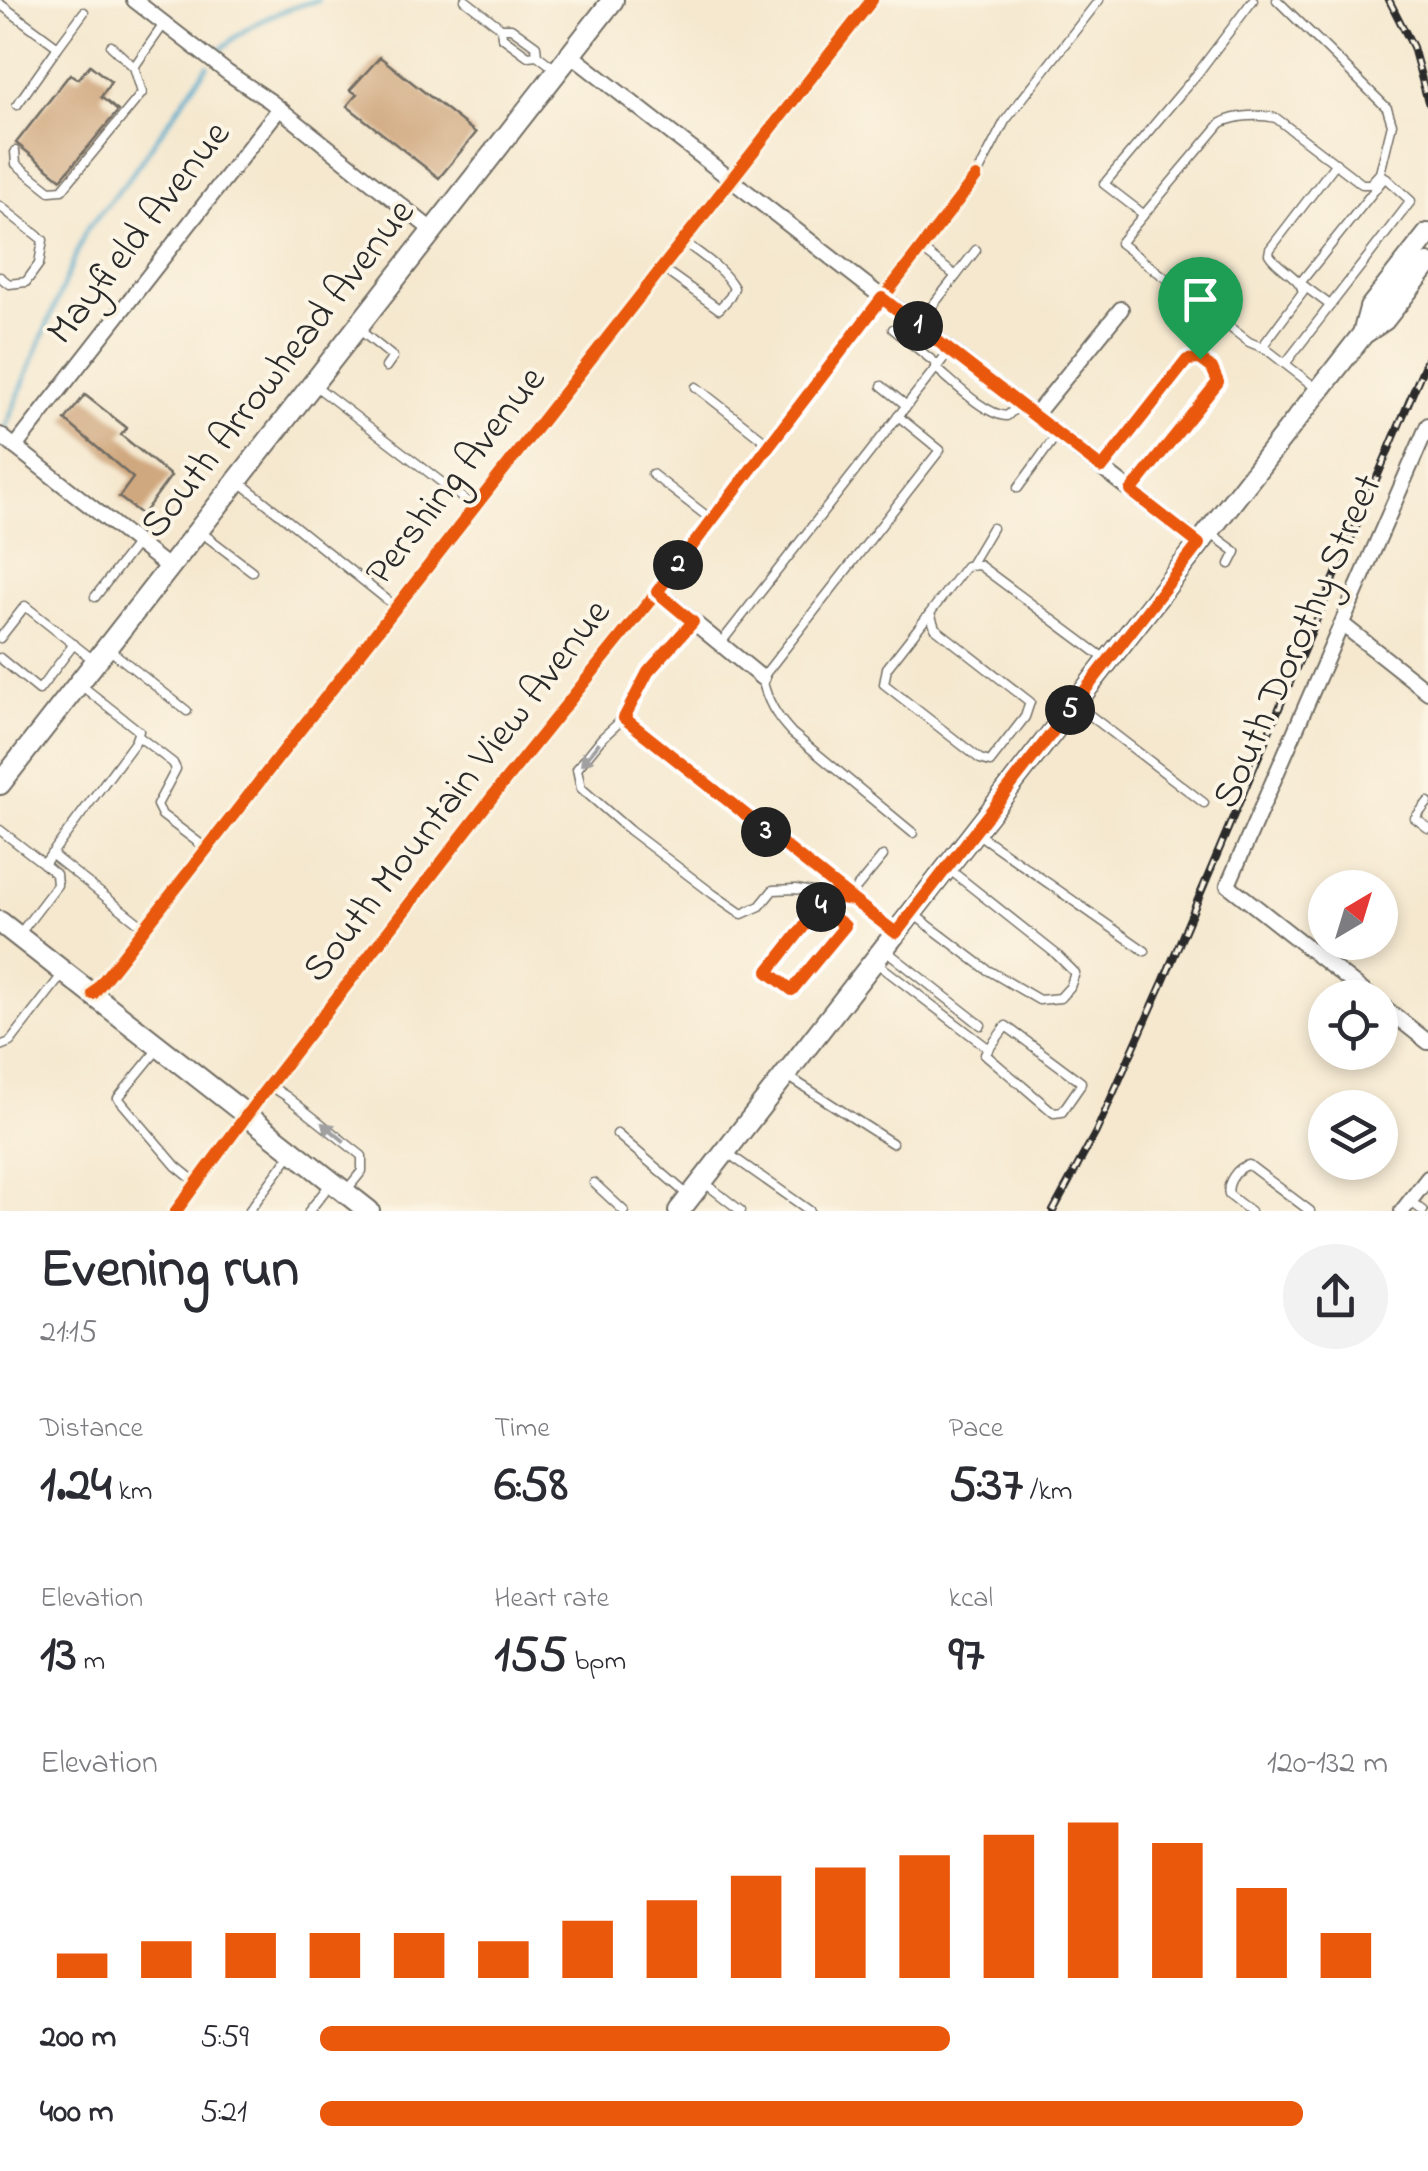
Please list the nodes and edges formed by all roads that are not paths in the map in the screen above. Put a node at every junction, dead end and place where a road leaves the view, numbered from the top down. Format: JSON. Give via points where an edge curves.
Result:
{"nodes":[{"id":1,"x":134,"y":0,"type":"edge"},
{"id":2,"x":465,"y":0,"type":"edge"},
{"id":3,"x":614,"y":0,"type":"edge"},
{"id":4,"x":872,"y":0,"type":"edge"},
{"id":5,"x":1099,"y":0,"type":"edge"},
{"id":6,"x":1253,"y":0,"type":"edge"},
{"id":7,"x":1277,"y":0,"type":"edge"},
{"id":8,"x":0,"y":4,"type":"edge"},
{"id":9,"x":84,"y":12,"type":"dead end"},
{"id":10,"x":164,"y":24,"type":"junction"},
{"id":11,"x":112,"y":46,"type":"dead end"},
{"id":12,"x":58,"y":47,"type":"junction"},
{"id":13,"x":564,"y":63,"type":"junction"},
{"id":14,"x":134,"y":66,"type":"junction"},
{"id":15,"x":17,"y":105,"type":"dead end"},
{"id":16,"x":280,"y":109,"type":"junction"},
{"id":17,"x":14,"y":152,"type":"dead end"},
{"id":18,"x":1336,"y":163,"type":"junction"},
{"id":19,"x":1382,"y":175,"type":"junction"},
{"id":20,"x":976,"y":178,"type":"joint"},
{"id":21,"x":730,"y":181,"type":"junction"},
{"id":22,"x":0,"y":206,"type":"edge"},
{"id":23,"x":1143,"y":214,"type":"junction"},
{"id":24,"x":433,"y":231,"type":"junction"},
{"id":25,"x":1428,"y":234,"type":"edge"},
{"id":26,"x":683,"y":241,"type":"junction"},
{"id":27,"x":920,"y":248,"type":"junction"},
{"id":28,"x":976,"y":250,"type":"dead end"},
{"id":29,"x":1428,"y":264,"type":"edge"},
{"id":30,"x":662,"y":268,"type":"junction"},
{"id":31,"x":956,"y":276,"type":"junction"},
{"id":32,"x":0,"y":277,"type":"edge"},
{"id":33,"x":1300,"y":283,"type":"junction"},
{"id":34,"x":882,"y":298,"type":"junction"},
{"id":35,"x":1330,"y":306,"type":"junction"},
{"id":36,"x":1121,"y":309,"type":"dead end"},
{"id":37,"x":918,"y":325,"type":"junction"},
{"id":38,"x":356,"y":328,"type":"junction"},
{"id":39,"x":893,"y":329,"type":"dead end"},
{"id":40,"x":1363,"y":334,"type":"junction"},
{"id":41,"x":1262,"y":348,"type":"junction"},
{"id":42,"x":950,"y":350,"type":"junction"},
{"id":43,"x":1285,"y":364,"type":"junction"},
{"id":44,"x":937,"y":366,"type":"junction"},
{"id":45,"x":386,"y":367,"type":"dead end"},
{"id":46,"x":313,"y":384,"type":"junction"},
{"id":47,"x":882,"y":386,"type":"dead end"},
{"id":48,"x":696,"y":388,"type":"dead end"},
{"id":49,"x":1319,"y":391,"type":"junction"},
{"id":50,"x":1020,"y":403,"type":"junction"},
{"id":51,"x":907,"y":406,"type":"junction"},
{"id":52,"x":1035,"y":415,"type":"junction"},
{"id":53,"x":898,"y":416,"type":"junction"},
{"id":54,"x":1428,"y":424,"type":"edge"},
{"id":55,"x":1058,"y":432,"type":"junction"},
{"id":56,"x":7,"y":440,"type":"edge"},
{"id":57,"x":770,"y":445,"type":"junction"},
{"id":58,"x":1102,"y":468,"type":"junction"},
{"id":59,"x":652,"y":474,"type":"dead end"},
{"id":60,"x":237,"y":480,"type":"junction"},
{"id":61,"x":1018,"y":488,"type":"dead end"},
{"id":62,"x":1131,"y":491,"type":"junction"},
{"id":63,"x":474,"y":508,"type":"junction"},
{"id":64,"x":712,"y":520,"type":"junction"},
{"id":65,"x":992,"y":528,"type":"dead end"},
{"id":66,"x":198,"y":530,"type":"junction"},
{"id":67,"x":1204,"y":538,"type":"junction"},
{"id":68,"x":137,"y":543,"type":"junction"},
{"id":69,"x":1230,"y":564,"type":"dead end"},
{"id":70,"x":970,"y":566,"type":"junction"},
{"id":71,"x":168,"y":568,"type":"junction"},
{"id":72,"x":252,"y":571,"type":"dead end"},
{"id":73,"x":657,"y":592,"type":"junction"},
{"id":74,"x":94,"y":597,"type":"dead end"},
{"id":75,"x":396,"y":607,"type":"junction"},
{"id":76,"x":930,"y":613,"type":"junction"},
{"id":77,"x":693,"y":622,"type":"junction"},
{"id":78,"x":1342,"y":624,"type":"junction"},
{"id":79,"x":0,"y":638,"type":"edge"},
{"id":80,"x":74,"y":644,"type":"junction"},
{"id":81,"x":720,"y":644,"type":"junction"},
{"id":82,"x":101,"y":655,"type":"junction"},
{"id":83,"x":0,"y":658,"type":"edge"},
{"id":84,"x":1108,"y":661,"type":"junction"},
{"id":85,"x":762,"y":678,"type":"junction"},
{"id":86,"x":78,"y":683,"type":"junction"},
{"id":87,"x":1428,"y":692,"type":"edge"},
{"id":88,"x":48,"y":699,"type":"junction"},
{"id":89,"x":1074,"y":704,"type":"junction"},
{"id":90,"x":187,"y":711,"type":"dead end"},
{"id":91,"x":624,"y":718,"type":"junction"},
{"id":92,"x":138,"y":736,"type":"junction"},
{"id":93,"x":4,"y":769,"type":"edge"},
{"id":94,"x":1428,"y":802,"type":"edge"},
{"id":95,"x":1204,"y":803,"type":"dead end"},
{"id":96,"x":1428,"y":828,"type":"edge"},
{"id":97,"x":975,"y":832,"type":"junction"},
{"id":98,"x":913,"y":833,"type":"dead end"},
{"id":99,"x":2,"y":835,"type":"edge"},
{"id":100,"x":207,"y":849,"type":"junction"},
{"id":101,"x":51,"y":854,"type":"junction"},
{"id":102,"x":883,"y":856,"type":"dead end"},
{"id":103,"x":44,"y":864,"type":"junction"},
{"id":104,"x":947,"y":868,"type":"junction"},
{"id":105,"x":822,"y":895,"type":"junction"},
{"id":106,"x":853,"y":900,"type":"junction"},
{"id":107,"x":820,"y":906,"type":"junction"},
{"id":108,"x":912,"y":913,"type":"junction"},
{"id":109,"x":0,"y":922,"type":"edge"},
{"id":110,"x":145,"y":928,"type":"junction"},
{"id":111,"x":18,"y":936,"type":"junction"},
{"id":112,"x":884,"y":948,"type":"junction"},
{"id":113,"x":1145,"y":951,"type":"dead end"},
{"id":114,"x":65,"y":972,"type":"junction"},
{"id":115,"x":1349,"y":980,"type":"edge"},
{"id":116,"x":93,"y":994,"type":"junction"},
{"id":117,"x":1398,"y":1018,"type":"edge"},
{"id":118,"x":981,"y":1025,"type":"dead end"},
{"id":119,"x":1428,"y":1042,"type":"edge"},
{"id":120,"x":0,"y":1046,"type":"edge"},
{"id":121,"x":159,"y":1047,"type":"junction"},
{"id":122,"x":988,"y":1048,"type":"junction"},
{"id":123,"x":786,"y":1074,"type":"junction"},
{"id":124,"x":269,"y":1085,"type":"junction"},
{"id":125,"x":246,"y":1115,"type":"junction"},
{"id":126,"x":617,"y":1134,"type":"dead end"},
{"id":127,"x":892,"y":1143,"type":"dead end"},
{"id":128,"x":726,"y":1151,"type":"junction"},
{"id":129,"x":293,"y":1152,"type":"junction"},
{"id":130,"x":1428,"y":1178,"type":"edge"},
{"id":131,"x":594,"y":1183,"type":"dead end"},
{"id":132,"x":198,"y":1184,"type":"junction"},
{"id":133,"x":339,"y":1187,"type":"junction"},
{"id":134,"x":690,"y":1196,"type":"edge"},
{"id":135,"x":1406,"y":1206,"type":"edge"},
{"id":136,"x":176,"y":1211,"type":"edge"},
{"id":137,"x":249,"y":1211,"type":"edge"},
{"id":138,"x":309,"y":1211,"type":"edge"},
{"id":139,"x":369,"y":1211,"type":"edge"},
{"id":140,"x":624,"y":1211,"type":"edge"},
{"id":141,"x":741,"y":1211,"type":"edge"},
{"id":142,"x":810,"y":1211,"type":"edge"},
{"id":143,"x":1250,"y":1211,"type":"edge"},
{"id":144,"x":1310,"y":1211,"type":"edge"},
{"id":145,"x":1423,"y":1211,"type":"edge"}],
"edges":[{"from":1,"to":10,"type":"street"},
{"from":2,"to":13,"type":"lane","via":[[536,46],[536,55]]},
{"from":3,"to":13,"type":"main road","name":"South Arrowhead Avenue"},
{"from":4,"to":21,"type":"street","name":"Pershing Avenue"},
{"from":5,"to":20,"type":"lane","via":[[1004,121]]},
{"from":6,"to":23,"type":"lane","via":[[1104,184]]},
{"from":7,"to":19,"type":"lane","via":[[1387,108],[1392,124]]},
{"from":8,"to":12,"type":"lane"},
{"from":9,"to":12,"type":"lane"},
{"from":10,"to":14,"type":"lane"},
{"from":10,"to":16,"type":"street"},
{"from":11,"to":14,"type":"lane"},
{"from":12,"to":15,"type":"lane"},
{"from":13,"to":21,"type":"street"},
{"from":13,"to":24,"type":"main road","name":"South Arrowhead Avenue"},
{"from":14,"to":17,"type":"lane","via":[[142,93],[62,190],[50,192],[29,176]]},
{"from":16,"to":24,"type":"street"},
{"from":16,"to":56,"type":"street","name":"Mayfield Avenue"},
{"from":18,"to":19,"type":"lane","via":[[1365,185]]},
{"from":18,"to":23,"type":"lane","via":[[1276,118],[1228,120]]},
{"from":18,"to":33,"type":"lane","via":[[1270,249],[1272,260]]},
{"from":19,"to":33,"type":"lane"},
{"from":19,"to":35,"type":"lane","via":[[1411,201]]},
{"from":20,"to":27,"type":"street","name":"South Mountain View Avenue"},
{"from":21,"to":26,"type":"street","name":"Pershing Avenue"},
{"from":21,"to":34,"type":"street"},
{"from":22,"to":32,"type":"lane","via":[[42,240],[39,264],[26,282]]},
{"from":23,"to":41,"type":"lane","via":[[1122,246]]},
{"from":24,"to":38,"type":"main road","name":"South Arrowhead Avenue"},
{"from":25,"to":40,"type":"main road","via":[[1370,308]]},
{"from":26,"to":30,"type":"street","name":"Pershing Avenue"},
{"from":26,"to":30,"type":"lane","via":[[730,282],[734,288],[726,304],[711,305]]},
{"from":27,"to":31,"type":"lane"},
{"from":27,"to":34,"type":"street","name":"South Mountain View Avenue"},
{"from":28,"to":31,"type":"lane"},
{"from":29,"to":40,"type":"main road","via":[[1384,320]]},
{"from":30,"to":63,"type":"street","name":"Pershing Avenue"},
{"from":31,"to":37,"type":"lane"},
{"from":33,"to":35,"type":"lane"},
{"from":33,"to":41,"type":"lane","via":[[1299,300]]},
{"from":34,"to":37,"type":"street"},
{"from":34,"to":57,"type":"street","name":"South Mountain View Avenue"},
{"from":35,"to":43,"type":"lane"},
{"from":36,"to":52,"type":"street"},
{"from":37,"to":42,"type":"street"},
{"from":38,"to":45,"type":"lane","via":[[393,357]]},
{"from":38,"to":46,"type":"main road","name":"South Arrowhead Avenue"},
{"from":39,"to":44,"type":"lane"},
{"from":40,"to":49,"type":"main road"},
{"from":41,"to":43,"type":"lane"},
{"from":42,"to":44,"type":"lane"},
{"from":42,"to":50,"type":"street"},
{"from":43,"to":49,"type":"lane"},
{"from":44,"to":50,"type":"lane","via":[[1000,416]]},
{"from":44,"to":51,"type":"lane"},
{"from":46,"to":60,"type":"main road","name":"South Arrowhead Avenue"},
{"from":46,"to":63,"type":"lane"},
{"from":47,"to":51,"type":"lane"},
{"from":48,"to":57,"type":"lane"},
{"from":49,"to":67,"type":"main road"},
{"from":50,"to":52,"type":"street"},
{"from":51,"to":53,"type":"lane"},
{"from":52,"to":55,"type":"street"},
{"from":53,"to":81,"type":"lane"},
{"from":53,"to":85,"type":"lane","via":[[940,450]]},
{"from":54,"to":78,"type":"street","name":"South Dorothy Street"},
{"from":55,"to":58,"type":"street"},
{"from":55,"to":61,"type":"lane"},
{"from":56,"to":68,"type":"street"},
{"from":57,"to":64,"type":"street","name":"South Mountain View Avenue"},
{"from":58,"to":62,"type":"street"},
{"from":58,"to":62,"type":"lane","via":[[1187,360],[1212,368],[1218,382]]},
{"from":59,"to":64,"type":"lane"},
{"from":60,"to":66,"type":"main road","name":"South Arrowhead Avenue"},
{"from":60,"to":75,"type":"lane"},
{"from":62,"to":67,"type":"street"},
{"from":63,"to":75,"type":"street","name":"Pershing Avenue"},
{"from":64,"to":73,"type":"street","name":"South Mountain View Avenue"},
{"from":65,"to":70,"type":"lane"},
{"from":66,"to":71,"type":"main road","name":"South Arrowhead Avenue"},
{"from":66,"to":72,"type":"lane"},
{"from":67,"to":69,"type":"lane","via":[[1236,552]]},
{"from":67,"to":84,"type":"main road"},
{"from":68,"to":71,"type":"street"},
{"from":68,"to":74,"type":"lane"},
{"from":70,"to":76,"type":"lane"},
{"from":70,"to":84,"type":"lane","via":[[980,565]]},
{"from":71,"to":82,"type":"main road","name":"South Arrowhead Avenue"},
{"from":73,"to":77,"type":"street"},
{"from":73,"to":124,"type":"street","name":"South Mountain View Avenue"},
{"from":75,"to":100,"type":"street","name":"Pershing Avenue"},
{"from":76,"to":76,"type":"lane","via":[[935,628],[1030,702],[990,762],[884,684],[888,668]]},
{"from":77,"to":81,"type":"street"},
{"from":77,"to":91,"type":"lane","via":[[648,672]]},
{"from":78,"to":87,"type":"street"},
{"from":78,"to":115,"type":"street","name":"South Dorothy Street","via":[[1228,885]]},
{"from":79,"to":80,"type":"lane","via":[[25,606]]},
{"from":80,"to":82,"type":"lane"},
{"from":80,"to":88,"type":"lane"},
{"from":81,"to":85,"type":"street"},
{"from":82,"to":86,"type":"main road","name":"South Arrowhead Avenue"},
{"from":82,"to":90,"type":"lane"},
{"from":83,"to":88,"type":"lane"},
{"from":84,"to":89,"type":"main road"},
{"from":85,"to":98,"type":"lane","via":[[766,698],[792,733]]},
{"from":86,"to":88,"type":"main road","name":"South Arrowhead Avenue"},
{"from":86,"to":92,"type":"lane","via":[[140,731]]},
{"from":88,"to":93,"type":"main road","name":"South Arrowhead Avenue"},
{"from":89,"to":95,"type":"lane"},
{"from":89,"to":97,"type":"main road"},
{"from":91,"to":105,"type":"lane","one_way":true,"via":[[577,768],[580,788],[742,914],[772,890]]},
{"from":91,"to":106,"type":"lane"},
{"from":92,"to":100,"type":"lane","via":[[176,769],[156,805],[162,815]]},
{"from":92,"to":101,"type":"lane"},
{"from":94,"to":96,"type":"lane","via":[[1416,818]]},
{"from":97,"to":104,"type":"main road"},
{"from":97,"to":113,"type":"lane"},
{"from":99,"to":103,"type":"lane"},
{"from":100,"to":110,"type":"street","name":"Pershing Avenue"},
{"from":101,"to":103,"type":"lane"},
{"from":101,"to":110,"type":"lane"},
{"from":102,"to":106,"type":"lane"},
{"from":103,"to":111,"type":"lane","via":[[56,874],[57,886]]},
{"from":104,"to":108,"type":"main road"},
{"from":104,"to":108,"type":"lane","via":[[1056,954],[1075,974],[1070,986],[1060,998],[1039,1000]]},
{"from":105,"to":106,"type":"lane"},
{"from":105,"to":107,"type":"lane"},
{"from":106,"to":112,"type":"lane"},
{"from":107,"to":107,"type":"lane","via":[[768,972],[792,990],[845,926]]},
{"from":108,"to":112,"type":"main road"},
{"from":109,"to":111,"type":"main road"},
{"from":110,"to":116,"type":"street","name":"Pershing Avenue"},
{"from":111,"to":114,"type":"main road"},
{"from":112,"to":118,"type":"lane"},
{"from":112,"to":122,"type":"lane"},
{"from":112,"to":123,"type":"main road"},
{"from":114,"to":116,"type":"main road"},
{"from":114,"to":120,"type":"lane"},
{"from":116,"to":121,"type":"main road"},
{"from":117,"to":119,"type":"street"},
{"from":121,"to":125,"type":"main road"},
{"from":121,"to":132,"type":"lane","via":[[118,1098]]},
{"from":122,"to":122,"type":"lane","via":[[1009,1026],[1080,1086],[1062,1112],[1054,1112],[986,1055]]},
{"from":123,"to":127,"type":"lane"},
{"from":123,"to":128,"type":"main road"},
{"from":124,"to":125,"type":"street","name":"South Mountain View Avenue"},
{"from":133,"to":124,"type":"lane","one_way":true,"via":[[362,1172],[362,1156]]},
{"from":125,"to":129,"type":"main road"},
{"from":125,"to":132,"type":"street","name":"South Mountain View Avenue"},
{"from":126,"to":134,"type":"lane"},
{"from":128,"to":134,"type":"main road"},
{"from":128,"to":142,"type":"lane"},
{"from":129,"to":133,"type":"main road"},
{"from":129,"to":137,"type":"lane"},
{"from":130,"to":135,"type":"street"},
{"from":131,"to":140,"type":"lane"},
{"from":132,"to":136,"type":"street","name":"South Mountain View Avenue"},
{"from":133,"to":138,"type":"lane"},
{"from":133,"to":139,"type":"main road"},
{"from":134,"to":141,"type":"lane"},
{"from":135,"to":145,"type":"lane"},
{"from":143,"to":144,"type":"lane","via":[[1227,1191],[1249,1165]]}]}
